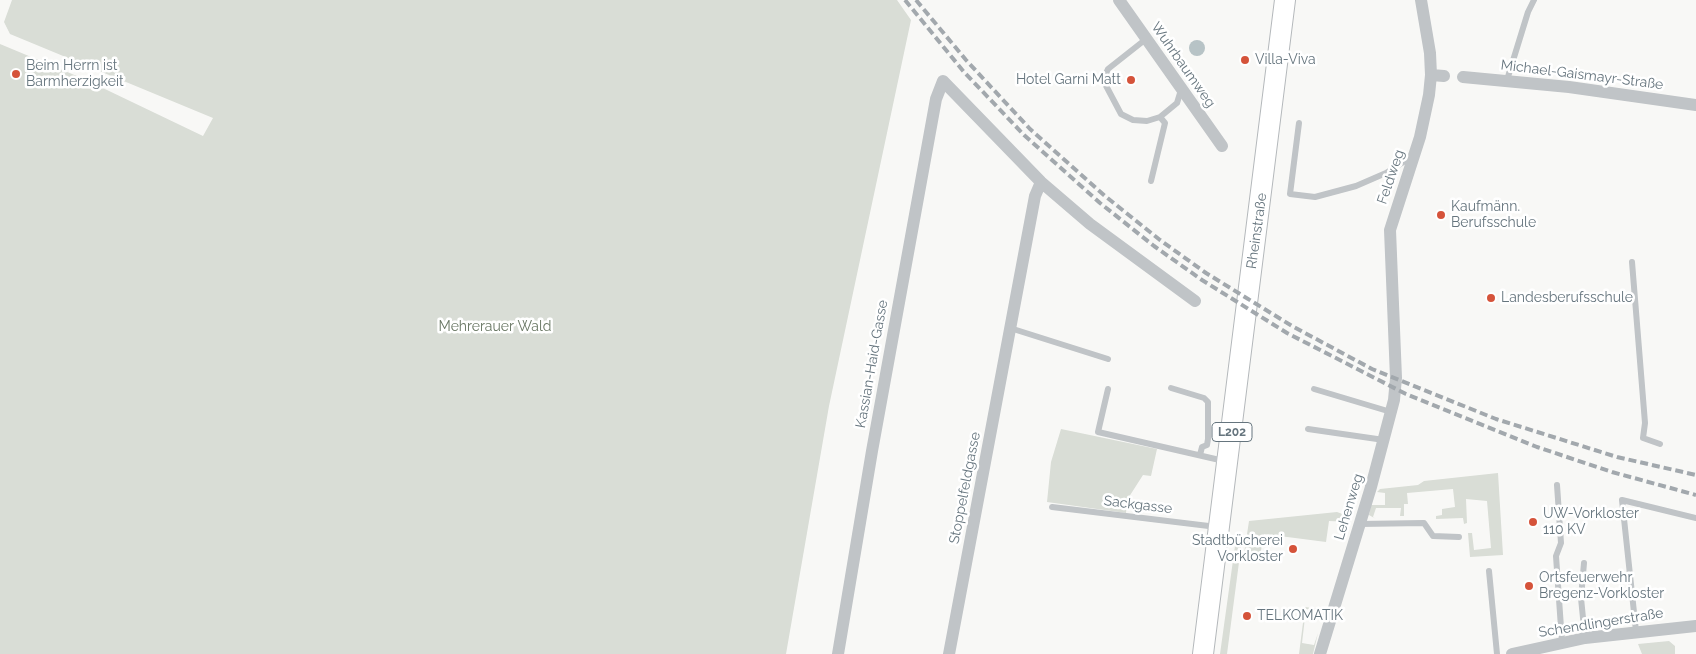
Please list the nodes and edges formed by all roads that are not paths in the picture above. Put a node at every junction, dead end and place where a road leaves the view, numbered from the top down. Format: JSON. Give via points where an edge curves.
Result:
{"nodes":[{"id":1,"x":1119,"y":0,"type":"edge"},
{"id":2,"x":1285,"y":0,"type":"edge"},
{"id":3,"x":1421,"y":0,"type":"edge"},
{"id":4,"x":1534,"y":0,"type":"edge"},
{"id":5,"x":1146,"y":39,"type":"junction"},
{"id":6,"x":1464,"y":77,"type":"dead end"},
{"id":7,"x":1507,"y":80,"type":"junction"},
{"id":8,"x":1181,"y":90,"type":"junction"},
{"id":9,"x":1696,"y":105,"type":"edge"},
{"id":10,"x":1160,"y":117,"type":"junction"},
{"id":11,"x":1299,"y":123,"type":"dead end"},
{"id":12,"x":1222,"y":146,"type":"dead end"},
{"id":13,"x":1414,"y":156,"type":"junction"},
{"id":14,"x":1152,"y":181,"type":"dead end"},
{"id":15,"x":1041,"y":182,"type":"junction"},
{"id":16,"x":1632,"y":262,"type":"dead end"},
{"id":17,"x":1195,"y":301,"type":"dead end"},
{"id":18,"x":1010,"y":328,"type":"junction"},
{"id":19,"x":1108,"y":359,"type":"dead end"},
{"id":20,"x":1396,"y":366,"type":"joint"},
{"id":21,"x":1171,"y":388,"type":"dead end"},
{"id":22,"x":1108,"y":389,"type":"dead end"},
{"id":23,"x":1314,"y":389,"type":"dead end"},
{"id":24,"x":1391,"y":412,"type":"junction"},
{"id":25,"x":1308,"y":428,"type":"dead end"},
{"id":26,"x":1384,"y":440,"type":"junction"},
{"id":27,"x":1660,"y":444,"type":"dead end"},
{"id":28,"x":1200,"y":455,"type":"junction"},
{"id":29,"x":1228,"y":462,"type":"junction"},
{"id":30,"x":1557,"y":485,"type":"dead end"},
{"id":31,"x":1052,"y":507,"type":"dead end"},
{"id":32,"x":1696,"y":518,"type":"edge"},
{"id":33,"x":1360,"y":524,"type":"junction"},
{"id":34,"x":1220,"y":527,"type":"junction"},
{"id":35,"x":1459,"y":537,"type":"dead end"},
{"id":36,"x":1584,"y":564,"type":"dead end"},
{"id":37,"x":1489,"y":571,"type":"dead end"},
{"id":38,"x":1696,"y":626,"type":"edge"},
{"id":39,"x":1636,"y":631,"type":"junction"},
{"id":40,"x":1585,"y":638,"type":"junction"},
{"id":41,"x":1562,"y":642,"type":"junction"},
{"id":42,"x":838,"y":654,"type":"edge"},
{"id":43,"x":949,"y":654,"type":"edge"},
{"id":44,"x":1203,"y":654,"type":"edge"},
{"id":45,"x":1320,"y":654,"type":"edge"},
{"id":46,"x":1497,"y":654,"type":"edge"},
{"id":47,"x":1512,"y":654,"type":"edge"}],
"edges":[{"from":1,"to":5,"type":"street","name":"Wuhrbaumweg"},
{"from":2,"to":29,"type":"main road","name":"Rheinstraße","number":"L202"},
{"from":3,"to":13,"type":"street","name":"Feldweg","via":[[1438,75]]},
{"from":4,"to":7,"type":"lane"},
{"from":5,"to":8,"type":"street","name":"Wuhrbaumweg"},
{"from":5,"to":10,"type":"lane","via":[[1108,68],[1103,80],[1121,114],[1133,120]]},
{"from":6,"to":7,"type":"street","name":"Michael-Gaismayr-Straße"},
{"from":7,"to":9,"type":"street","name":"Michael-Gaismayr-Straße"},
{"from":8,"to":10,"type":"lane","via":[[1177,103]]},
{"from":8,"to":12,"type":"street","name":"Wuhrbaumweg"},
{"from":10,"to":14,"type":"lane","via":[[1165,123]]},
{"from":11,"to":13,"type":"lane","via":[[1290,194],[1315,196],[1356,186]]},
{"from":13,"to":20,"type":"street","name":"Feldweg","via":[[1390,230]]},
{"from":15,"to":17,"type":"street","via":[[1090,224]]},
{"from":15,"to":18,"type":"street","name":"Stoppelfeldgasse","via":[[1035,196]]},
{"from":15,"to":42,"type":"street","name":"Kassian-Haid-Gasse","via":[[943,82],[936,98]]},
{"from":16,"to":27,"type":"lane","via":[[1645,423],[1643,438]]},
{"from":18,"to":19,"type":"lane"},
{"from":18,"to":43,"type":"street","name":"Stoppelfeldgasse"},
{"from":20,"to":24,"type":"street","name":"Lehenweg"},
{"from":21,"to":28,"type":"lane","via":[[1208,402],[1208,439]]},
{"from":22,"to":28,"type":"lane","via":[[1098,432]]},
{"from":23,"to":24,"type":"lane"},
{"from":24,"to":26,"type":"street","name":"Lehenweg"},
{"from":25,"to":26,"type":"lane"},
{"from":26,"to":33,"type":"street","name":"Lehenweg"},
{"from":28,"to":29,"type":"lane"},
{"from":29,"to":34,"type":"main road","name":"Rheinstraße","number":"L202"},
{"from":30,"to":41,"type":"lane","via":[[1561,543],[1556,556]]},
{"from":31,"to":34,"type":"lane","name":"Sackgasse"},
{"from":32,"to":39,"type":"lane","via":[[1622,500]]},
{"from":33,"to":35,"type":"lane","via":[[1424,523],[1434,537]]},
{"from":33,"to":45,"type":"street","name":"Lehenweg"},
{"from":34,"to":44,"type":"main road","name":"Rheinstraße","number":"L202"},
{"from":36,"to":40,"type":"lane","via":[[1581,598]]},
{"from":37,"to":46,"type":"lane"},
{"from":38,"to":39,"type":"street","name":"Schendlingerstraße"},
{"from":39,"to":40,"type":"street","name":"Schendlingerstraße"},
{"from":40,"to":41,"type":"street","name":"Schendlingerstraße"},
{"from":41,"to":47,"type":"street","name":"Schendlingerstraße"}]}
